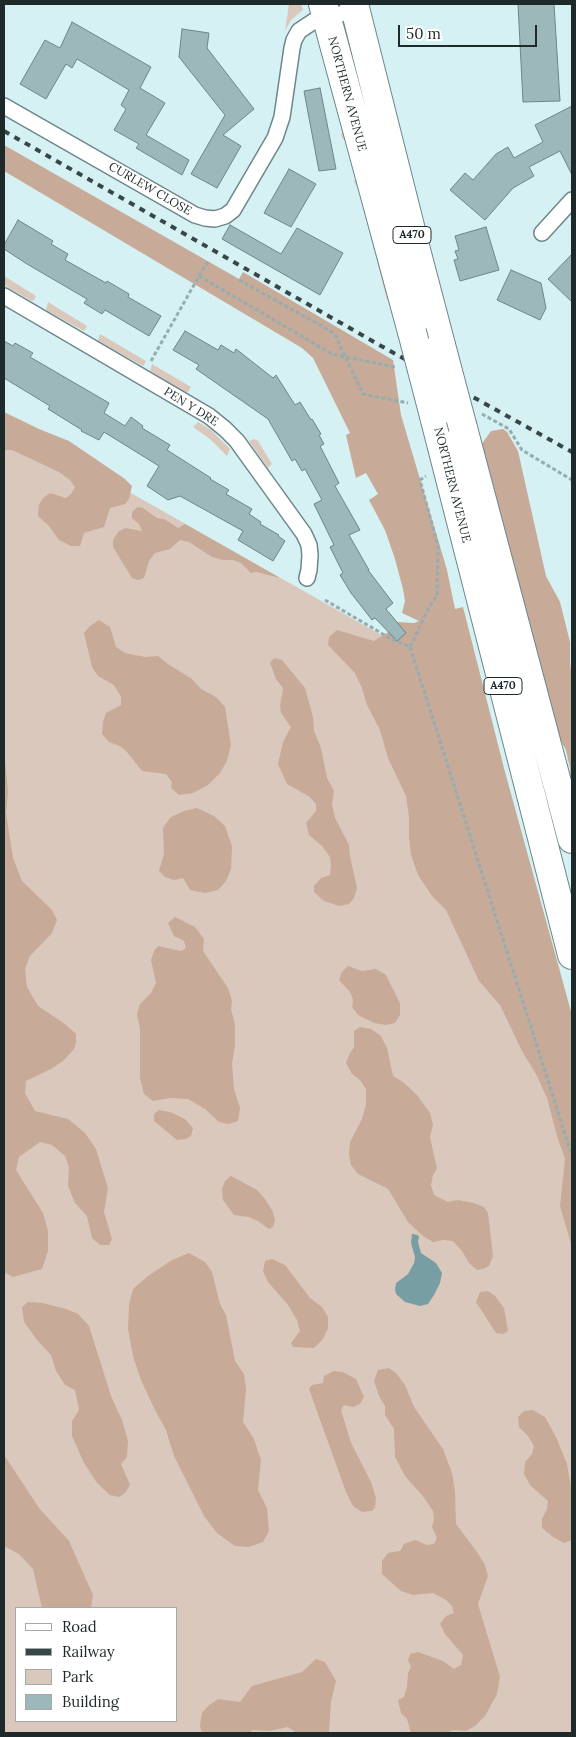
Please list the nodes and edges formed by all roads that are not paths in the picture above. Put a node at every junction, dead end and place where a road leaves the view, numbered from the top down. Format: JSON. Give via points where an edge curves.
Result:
{"nodes":[{"id":1,"x":354,"y":7,"type":"edge"},
{"id":2,"x":325,"y":10,"type":"edge"},
{"id":3,"x":4,"y":106,"type":"edge"},
{"id":4,"x":572,"y":200,"type":"edge"},
{"id":5,"x":542,"y":233,"type":"dead end"},
{"id":6,"x":4,"y":296,"type":"edge"},
{"id":7,"x":307,"y":578,"type":"dead end"},
{"id":8,"x":572,"y":839,"type":"edge"},
{"id":9,"x":572,"y":955,"type":"edge"}],
"edges":[{"from":1,"to":2,"type":"street","name":"CURLEW CLOSE"},
{"from":1,"to":8,"type":"highway","name":"NORTHERN AVENUE","number":"A470","bridge":true,"via":[[441,345],[472,421]]},
{"from":2,"to":3,"type":"street","name":"CURLEW CLOSE","via":[[296,36],[281,122],[275,138],[233,210],[216,219],[195,215]]},
{"from":2,"to":9,"type":"highway","name":"NORTHERN AVENUE","number":"A470","bridge":true,"via":[[412,332],[423,410]]},
{"from":4,"to":5,"type":"street"},
{"from":6,"to":7,"type":"street","name":"PEN Y DRE","via":[[209,416],[225,429],[304,534],[310,555]]}]}
